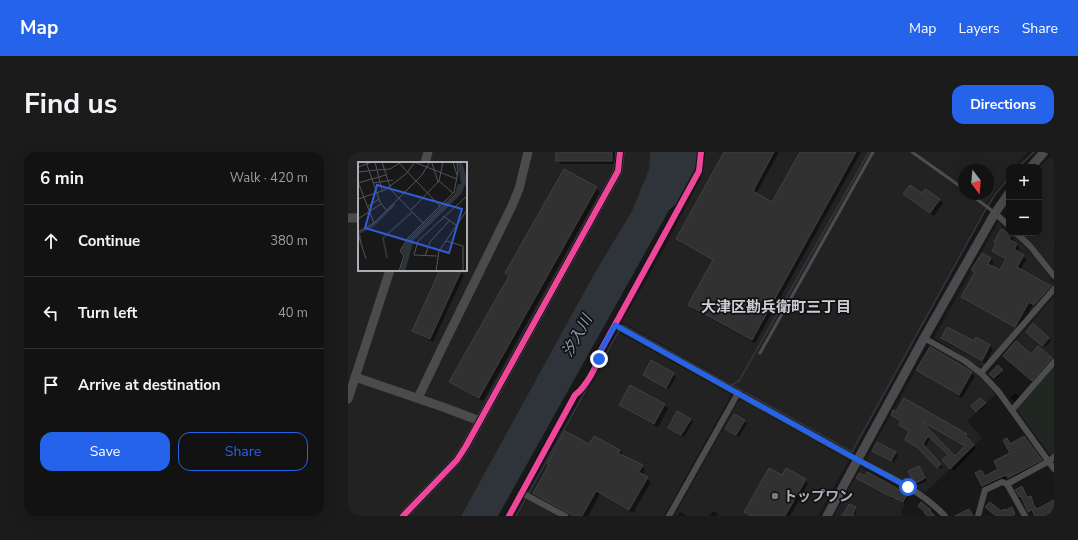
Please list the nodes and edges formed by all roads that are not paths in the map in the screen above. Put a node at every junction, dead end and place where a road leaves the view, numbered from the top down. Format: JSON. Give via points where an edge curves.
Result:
{"nodes":[{"id":1,"x":428,"y":152,"type":"edge"},
{"id":2,"x":528,"y":152,"type":"edge"},
{"id":3,"x":620,"y":152,"type":"edge"},
{"id":4,"x":701,"y":152,"type":"edge"},
{"id":5,"x":873,"y":152,"type":"edge"},
{"id":6,"x":912,"y":152,"type":"edge"},
{"id":7,"x":1044,"y":152,"type":"edge"},
{"id":8,"x":425,"y":162,"type":"edge"},
{"id":9,"x":1034,"y":164,"type":"edge"},
{"id":10,"x":958,"y":186,"type":"edge"},
{"id":11,"x":1006,"y":196,"type":"edge"},
{"id":12,"x":978,"y":200,"type":"edge"},
{"id":13,"x":992,"y":210,"type":"junction"},
{"id":14,"x":1006,"y":223,"type":"edge"},
{"id":15,"x":1019,"y":236,"type":"edge"},
{"id":16,"x":390,"y":271,"type":"edge"},
{"id":17,"x":1054,"y":276,"type":"edge"},
{"id":18,"x":1054,"y":289,"type":"edge"},
{"id":19,"x":615,"y":325,"type":"junction"},
{"id":20,"x":924,"y":338,"type":"junction"},
{"id":21,"x":760,"y":353,"type":"dead end"},
{"id":22,"x":1054,"y":362,"type":"edge"},
{"id":23,"x":981,"y":373,"type":"junction"},
{"id":24,"x":355,"y":377,"type":"junction"},
{"id":25,"x":738,"y":393,"type":"junction"},
{"id":26,"x":418,"y":398,"type":"junction"},
{"id":27,"x":348,"y":399,"type":"edge"},
{"id":28,"x":1012,"y":410,"type":"junction"},
{"id":29,"x":480,"y":420,"type":"junction"},
{"id":30,"x":1054,"y":457,"type":"edge"},
{"id":31,"x":858,"y":460,"type":"junction"},
{"id":32,"x":1049,"y":462,"type":"junction"},
{"id":33,"x":1054,"y":469,"type":"edge"},
{"id":34,"x":1007,"y":484,"type":"junction"},
{"id":35,"x":522,"y":493,"type":"junction"},
{"id":36,"x":1051,"y":512,"type":"dead end"},
{"id":37,"x":403,"y":516,"type":"edge"},
{"id":38,"x":509,"y":516,"type":"edge"},
{"id":39,"x":565,"y":516,"type":"edge"},
{"id":40,"x":669,"y":516,"type":"edge"},
{"id":41,"x":827,"y":516,"type":"edge"},
{"id":42,"x":945,"y":516,"type":"edge"},
{"id":43,"x":978,"y":516,"type":"edge"},
{"id":44,"x":1024,"y":516,"type":"edge"},
{"id":45,"x":1054,"y":516,"type":"edge"}],
"edges":[{"from":1,"to":8,"type":"street"},
{"from":2,"to":26,"type":"street","via":[[519,189],[511,208]]},
{"from":3,"to":29,"type":"street","via":[[618,171]]},
{"from":4,"to":19,"type":"street","via":[[699,172]]},
{"from":5,"to":21,"type":"lane"},
{"from":6,"to":10,"type":"lane"},
{"from":7,"to":9,"type":"street"},
{"from":11,"to":13,"type":"street"},
{"from":12,"to":13,"type":"lane"},
{"from":13,"to":14,"type":"street"},
{"from":13,"to":20,"type":"street"},
{"from":15,"to":17,"type":"street"},
{"from":16,"to":24,"type":"street"},
{"from":18,"to":23,"type":"street"},
{"from":19,"to":25,"type":"street"},
{"from":19,"to":35,"type":"street","via":[[600,352],[599,359],[581,391],[575,395]]},
{"from":20,"to":23,"type":"street"},
{"from":20,"to":31,"type":"street"},
{"from":22,"to":28,"type":"street"},
{"from":23,"to":28,"type":"street"},
{"from":24,"to":26,"type":"street"},
{"from":24,"to":27,"type":"street"},
{"from":25,"to":31,"type":"street"},
{"from":25,"to":40,"type":"street"},
{"from":26,"to":29,"type":"street"},
{"from":28,"to":32,"type":"street"},
{"from":29,"to":37,"type":"street","via":[[456,460]]},
{"from":30,"to":32,"type":"street"},
{"from":31,"to":41,"type":"street"},
{"from":31,"to":42,"type":"street","via":[[908,487]]},
{"from":32,"to":33,"type":"street"},
{"from":32,"to":34,"type":"street"},
{"from":34,"to":43,"type":"street","via":[[1002,482],[986,490]]},
{"from":34,"to":44,"type":"street"},
{"from":35,"to":38,"type":"street"},
{"from":35,"to":39,"type":"street"},
{"from":36,"to":45,"type":"lane"}]}
